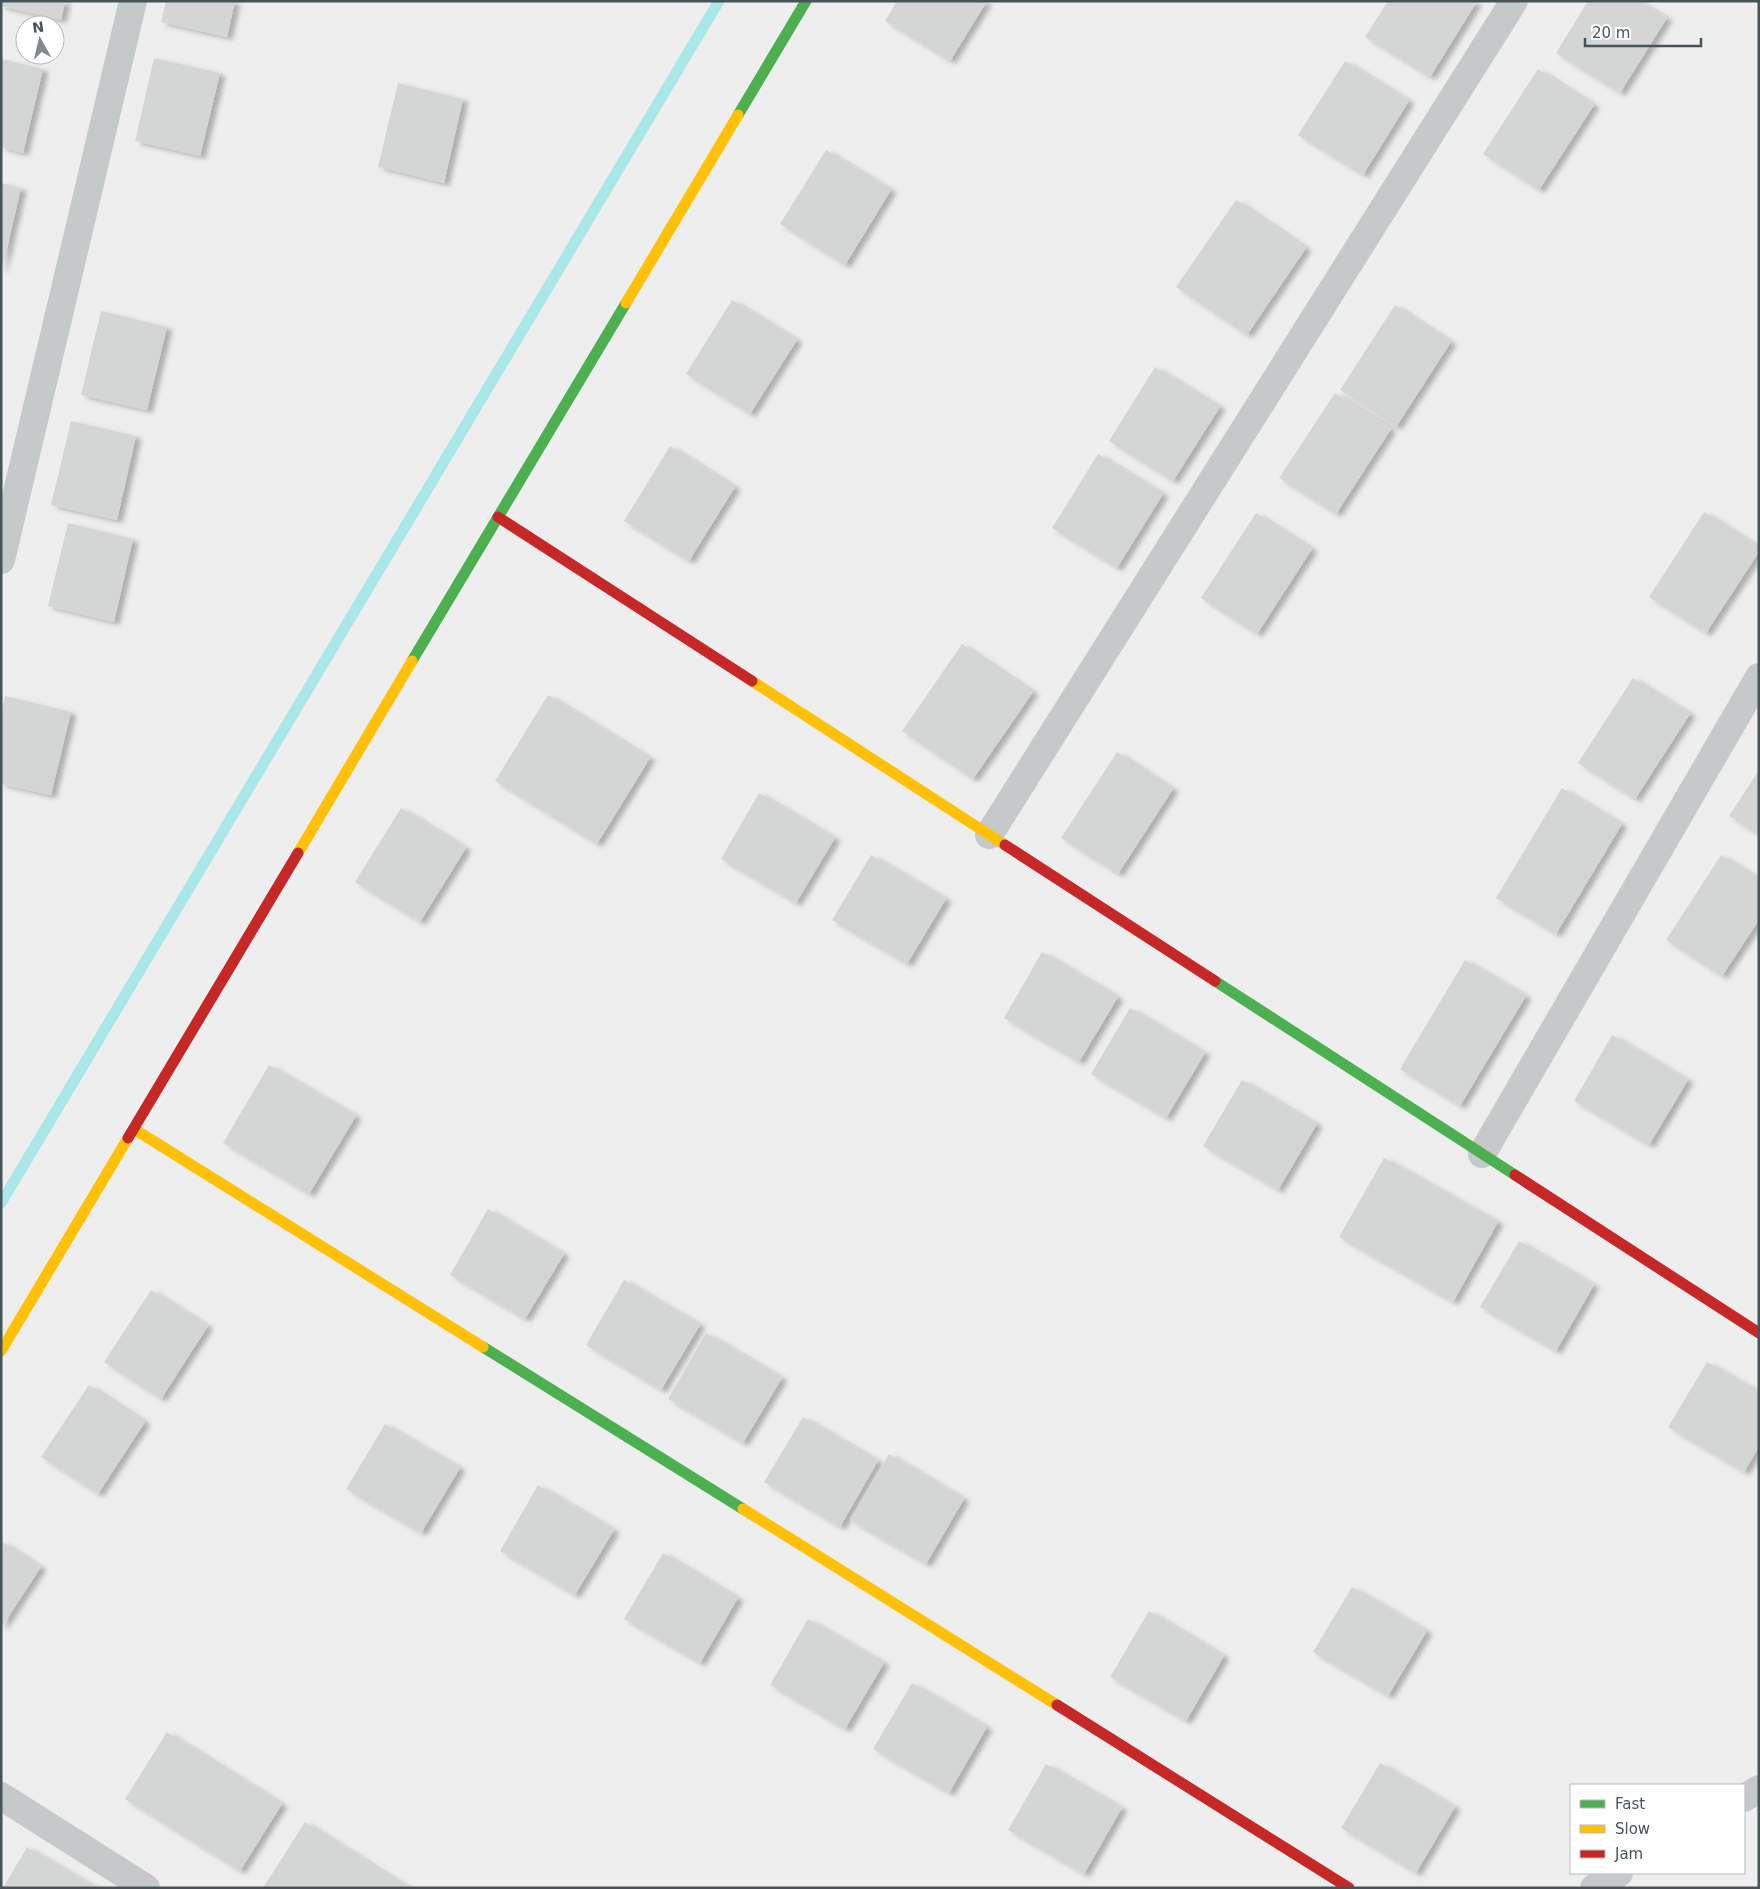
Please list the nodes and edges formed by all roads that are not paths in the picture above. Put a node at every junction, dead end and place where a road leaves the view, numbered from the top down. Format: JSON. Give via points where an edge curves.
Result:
{"nodes":[{"id":1,"x":133,"y":1,"type":"edge"},
{"id":2,"x":806,"y":1,"type":"edge"},
{"id":3,"x":1514,"y":1,"type":"edge"},
{"id":4,"x":498,"y":517,"type":"junction"},
{"id":5,"x":1,"y":560,"type":"edge"},
{"id":6,"x":1759,"y":677,"type":"edge"},
{"id":7,"x":989,"y":835,"type":"junction"},
{"id":8,"x":134,"y":1129,"type":"junction"},
{"id":9,"x":1482,"y":1154,"type":"junction"},
{"id":10,"x":1759,"y":1334,"type":"edge"},
{"id":11,"x":1,"y":1351,"type":"edge"},
{"id":12,"x":1759,"y":1789,"type":"edge"},
{"id":13,"x":1,"y":1796,"type":"edge"},
{"id":14,"x":1745,"y":1797,"type":"edge"},
{"id":15,"x":1617,"y":1874,"type":"edge"},
{"id":16,"x":146,"y":1888,"type":"edge"},
{"id":17,"x":1349,"y":1888,"type":"edge"},
{"id":18,"x":1594,"y":1888,"type":"edge"}],
"edges":[{"from":1,"to":5,"type":"street"},
{"from":2,"to":4,"type":"street"},
{"from":3,"to":7,"type":"street"},
{"from":4,"to":7,"type":"street"},
{"from":4,"to":8,"type":"street"},
{"from":6,"to":9,"type":"street"},
{"from":7,"to":9,"type":"street"},
{"from":8,"to":11,"type":"street"},
{"from":8,"to":17,"type":"street"},
{"from":9,"to":10,"type":"street"},
{"from":12,"to":14,"type":"street"},
{"from":13,"to":16,"type":"street"},
{"from":15,"to":18,"type":"street"}]}
